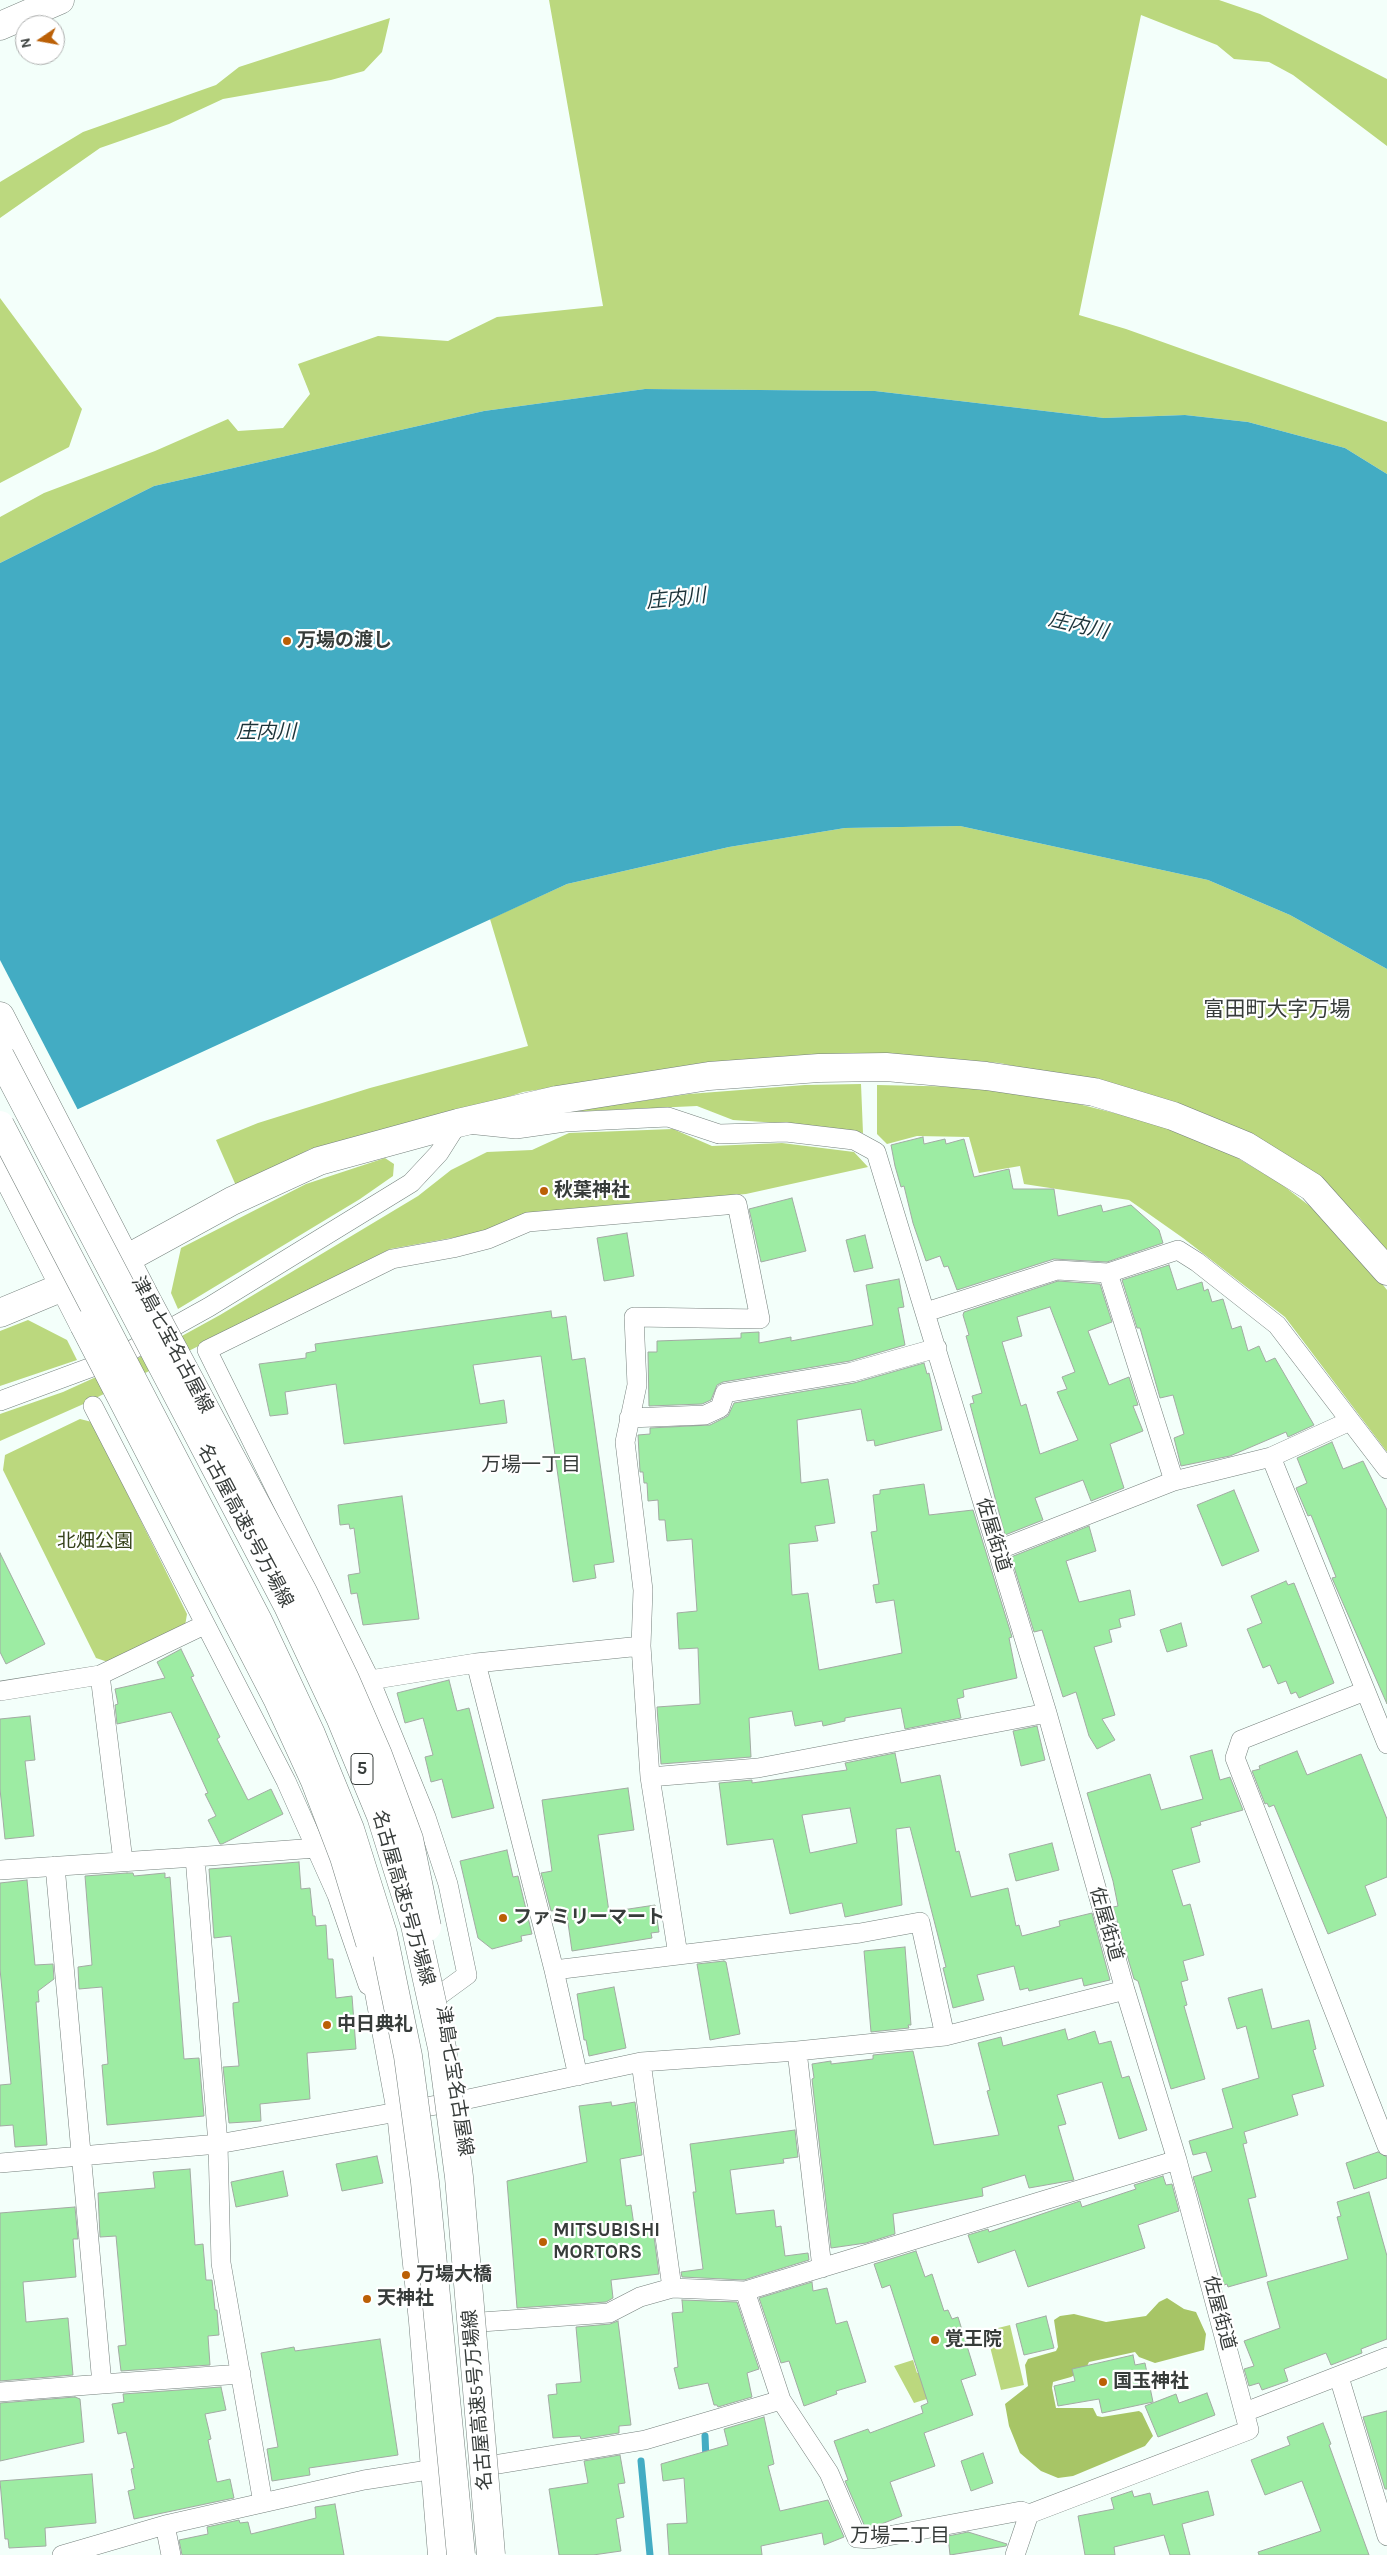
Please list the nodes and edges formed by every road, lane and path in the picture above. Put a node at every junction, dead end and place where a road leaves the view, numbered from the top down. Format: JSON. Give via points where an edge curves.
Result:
{"nodes":[{"id":1,"x":60,"y":0,"type":"edge"},
{"id":2,"x":0,"y":26,"type":"edge"},
{"id":3,"x":0,"y":1016,"type":"edge"},
{"id":4,"x":0,"y":1056,"type":"edge"},
{"id":5,"x":458,"y":1123,"type":"junction"},
{"id":6,"x":0,"y":1125,"type":"edge"},
{"id":7,"x":0,"y":1161,"type":"edge"},
{"id":8,"x":126,"y":1259,"type":"junction"},
{"id":9,"x":1387,"y":1271,"type":"edge"},
{"id":10,"x":1108,"y":1273,"type":"junction"},
{"id":11,"x":65,"y":1286,"type":"junction"},
{"id":12,"x":926,"y":1312,"type":"junction"},
{"id":13,"x":0,"y":1313,"type":"edge"},
{"id":14,"x":937,"y":1348,"type":"junction"},
{"id":15,"x":0,"y":1401,"type":"edge"},
{"id":16,"x":93,"y":1406,"type":"dead end"},
{"id":17,"x":629,"y":1418,"type":"junction"},
{"id":18,"x":1350,"y":1421,"type":"junction"},
{"id":19,"x":1271,"y":1457,"type":"junction"},
{"id":20,"x":1387,"y":1469,"type":"edge"},
{"id":21,"x":1174,"y":1481,"type":"junction"},
{"id":22,"x":998,"y":1550,"type":"junction"},
{"id":23,"x":204,"y":1624,"type":"junction"},
{"id":24,"x":641,"y":1646,"type":"junction"},
{"id":25,"x":476,"y":1663,"type":"junction"},
{"id":26,"x":100,"y":1675,"type":"junction"},
{"id":27,"x":370,"y":1680,"type":"junction"},
{"id":28,"x":0,"y":1691,"type":"edge"},
{"id":29,"x":1365,"y":1691,"type":"junction"},
{"id":30,"x":1047,"y":1713,"type":"junction"},
{"id":31,"x":1387,"y":1744,"type":"edge"},
{"id":32,"x":650,"y":1777,"type":"junction"},
{"id":33,"x":316,"y":1848,"type":"junction"},
{"id":34,"x":195,"y":1857,"type":"junction"},
{"id":35,"x":123,"y":1861,"type":"junction"},
{"id":36,"x":55,"y":1866,"type":"junction"},
{"id":37,"x":0,"y":1870,"type":"edge"},
{"id":38,"x":678,"y":1955,"type":"junction"},
{"id":39,"x":554,"y":1970,"type":"junction"},
{"id":40,"x":1125,"y":1990,"type":"junction"},
{"id":41,"x":441,"y":1994,"type":"junction"},
{"id":42,"x":387,"y":2027,"type":"junction"},
{"id":43,"x":945,"y":2036,"type":"junction"},
{"id":44,"x":797,"y":2050,"type":"junction"},
{"id":45,"x":641,"y":2062,"type":"junction"},
{"id":46,"x":578,"y":2076,"type":"junction"},
{"id":47,"x":459,"y":2101,"type":"junction"},
{"id":48,"x":401,"y":2112,"type":"junction"},
{"id":49,"x":1382,"y":2120,"type":"edge"},
{"id":50,"x":218,"y":2144,"type":"junction"},
{"id":51,"x":1387,"y":2146,"type":"edge"},
{"id":52,"x":80,"y":2157,"type":"junction"},
{"id":53,"x":1178,"y":2160,"type":"junction"},
{"id":54,"x":0,"y":2163,"type":"edge"},
{"id":55,"x":822,"y":2268,"type":"junction"},
{"id":56,"x":672,"y":2288,"type":"junction"},
{"id":57,"x":745,"y":2292,"type":"junction"},
{"id":58,"x":481,"y":2322,"type":"junction"},
{"id":59,"x":1387,"y":2357,"type":"edge"},
{"id":60,"x":241,"y":2374,"type":"junction"},
{"id":61,"x":1339,"y":2377,"type":"junction"},
{"id":62,"x":102,"y":2384,"type":"junction"},
{"id":63,"x":0,"y":2392,"type":"edge"},
{"id":64,"x":780,"y":2400,"type":"junction"},
{"id":65,"x":1245,"y":2412,"type":"junction"},
{"id":66,"x":493,"y":2465,"type":"junction"},
{"id":67,"x":435,"y":2469,"type":"junction"},
{"id":68,"x":263,"y":2504,"type":"junction"},
{"id":69,"x":1029,"y":2514,"type":"junction"},
{"id":70,"x":165,"y":2525,"type":"junction"},
{"id":71,"x":1387,"y":2536,"type":"edge"},
{"id":72,"x":62,"y":2555,"type":"edge"},
{"id":73,"x":171,"y":2555,"type":"edge"},
{"id":74,"x":442,"y":2555,"type":"edge"},
{"id":75,"x":461,"y":2555,"type":"edge"},
{"id":76,"x":491,"y":2555,"type":"edge"},
{"id":77,"x":500,"y":2555,"type":"edge"},
{"id":78,"x":1015,"y":2555,"type":"edge"}],
"edges":[{"from":1,"to":2,"type":"main road"},
{"from":3,"to":8,"type":"main road","name":"津島七宝名古屋線"},
{"from":4,"to":76,"type":"main road","name":"名古屋高速5号万場線","number":"5","bridge":true,"via":[[288,1606],[340,1716],[381,1816],[414,1925],[442,2048],[460,2187]]},
{"from":5,"to":8,"type":"main road","via":[[319,1161],[232,1201]]},
{"from":5,"to":9,"type":"main road","via":[[557,1100],[699,1078],[819,1068],[886,1067],[946,1072],[1094,1092],[1173,1116],[1263,1156],[1312,1187]]},
{"from":5,"to":12,"type":"street","name":"佐屋街道","via":[[516,1129],[565,1122],[668,1118],[719,1134],[786,1132],[854,1140],[876,1152]]},
{"from":5,"to":15,"type":"street","via":[[438,1153],[411,1183],[209,1307],[119,1357]]},
{"from":6,"to":75,"type":"main road","name":"名古屋高速5号万場線","number":"5","bridge":true,"via":[[258,1621],[311,1734],[350,1829],[383,1934],[408,2056],[425,2182]]},
{"from":7,"to":11,"type":"main road"},
{"from":8,"to":41,"type":"main road","name":"津島七宝名古屋線","bridge":true,"via":[[303,1592],[378,1755],[409,1839]]},
{"from":10,"to":12,"type":"street","via":[[1057,1270]]},
{"from":10,"to":18,"type":"street","via":[[1178,1250],[1277,1325]]},
{"from":10,"to":21,"type":"street"},
{"from":11,"to":13,"type":"main road"},
{"from":11,"to":42,"type":"main road","bridge":true,"via":[[277,1698],[315,1781],[344,1857],[370,1943]]},
{"from":12,"to":14,"type":"street","name":"佐屋街道"},
{"from":14,"to":17,"type":"street","via":[[852,1372],[725,1393],[720,1408],[705,1415]]},
{"from":14,"to":22,"type":"street","name":"佐屋街道"},
{"from":16,"to":23,"type":"street"},
{"from":17,"to":24,"type":"street","via":[[625,1442],[643,1590]]},
{"from":17,"to":27,"type":"street","via":[[637,1385],[634,1317],[760,1319],[737,1204],[528,1222],[488,1239],[392,1259],[207,1350]]},
{"from":18,"to":19,"type":"street"},
{"from":18,"to":20,"type":"street"},
{"from":19,"to":21,"type":"street"},
{"from":19,"to":29,"type":"street"},
{"from":21,"to":22,"type":"street"},
{"from":22,"to":30,"type":"street","name":"佐屋街道"},
{"from":23,"to":26,"type":"street"},
{"from":23,"to":33,"type":"street","via":[[286,1781]]},
{"from":24,"to":25,"type":"street"},
{"from":24,"to":32,"type":"street"},
{"from":25,"to":27,"type":"street"},
{"from":25,"to":39,"type":"street"},
{"from":26,"to":28,"type":"street"},
{"from":26,"to":35,"type":"street"},
{"from":27,"to":41,"type":"street","via":[[422,1808],[448,1884],[467,1975]]},
{"from":29,"to":31,"type":"street"},
{"from":29,"to":49,"type":"street","via":[[1241,1740],[1235,1758]]},
{"from":30,"to":32,"type":"street","via":[[758,1768]]},
{"from":30,"to":40,"type":"street","name":"佐屋街道"},
{"from":32,"to":38,"type":"street"},
{"from":33,"to":34,"type":"street"},
{"from":33,"to":42,"type":"street"},
{"from":34,"to":35,"type":"street"},
{"from":34,"to":50,"type":"street"},
{"from":35,"to":36,"type":"street"},
{"from":36,"to":37,"type":"street"},
{"from":36,"to":52,"type":"street"},
{"from":38,"to":39,"type":"street"},
{"from":38,"to":43,"type":"street","via":[[920,1922]]},
{"from":39,"to":46,"type":"street"},
{"from":40,"to":43,"type":"street"},
{"from":40,"to":53,"type":"street","name":"佐屋街道"},
{"from":41,"to":47,"type":"main road","name":"津島七宝名古屋線"},
{"from":42,"to":48,"type":"main road"},
{"from":43,"to":44,"type":"street"},
{"from":44,"to":45,"type":"street"},
{"from":44,"to":55,"type":"street"},
{"from":45,"to":46,"type":"street"},
{"from":45,"to":56,"type":"street"},
{"from":46,"to":47,"type":"street"},
{"from":47,"to":48,"type":"street"},
{"from":47,"to":58,"type":"main road","name":"津島七宝名古屋線","via":[[473,2210]]},
{"from":48,"to":50,"type":"street"},
{"from":48,"to":67,"type":"main road"},
{"from":49,"to":51,"type":"street"},
{"from":50,"to":52,"type":"street"},
{"from":50,"to":60,"type":"street","via":[[221,2263]]},
{"from":52,"to":54,"type":"street"},
{"from":52,"to":62,"type":"street"},
{"from":53,"to":55,"type":"street"},
{"from":53,"to":65,"type":"street","name":"佐屋街道"},
{"from":55,"to":57,"type":"street"},
{"from":56,"to":57,"type":"street"},
{"from":56,"to":58,"type":"street","via":[[640,2297],[609,2313]]},
{"from":57,"to":64,"type":"street"},
{"from":58,"to":66,"type":"main road","name":"津島七宝名古屋線"},
{"from":59,"to":61,"type":"street"},
{"from":60,"to":62,"type":"street"},
{"from":60,"to":68,"type":"street"},
{"from":61,"to":65,"type":"street"},
{"from":61,"to":71,"type":"street"},
{"from":62,"to":63,"type":"street"},
{"from":64,"to":66,"type":"street","via":[[645,2440]]},
{"from":64,"to":69,"type":"street","via":[[829,2474],[857,2538],[872,2539],[1021,2511]]},
{"from":65,"to":69,"type":"street","name":"佐屋街道","via":[[1250,2430]]},
{"from":66,"to":77,"type":"main road","name":"津島七宝名古屋線"},
{"from":67,"to":68,"type":"street","via":[[364,2480]]},
{"from":67,"to":74,"type":"main road"},
{"from":68,"to":70,"type":"street"},
{"from":69,"to":78,"type":"street"},
{"from":70,"to":72,"type":"street"},
{"from":70,"to":73,"type":"street"}]}
